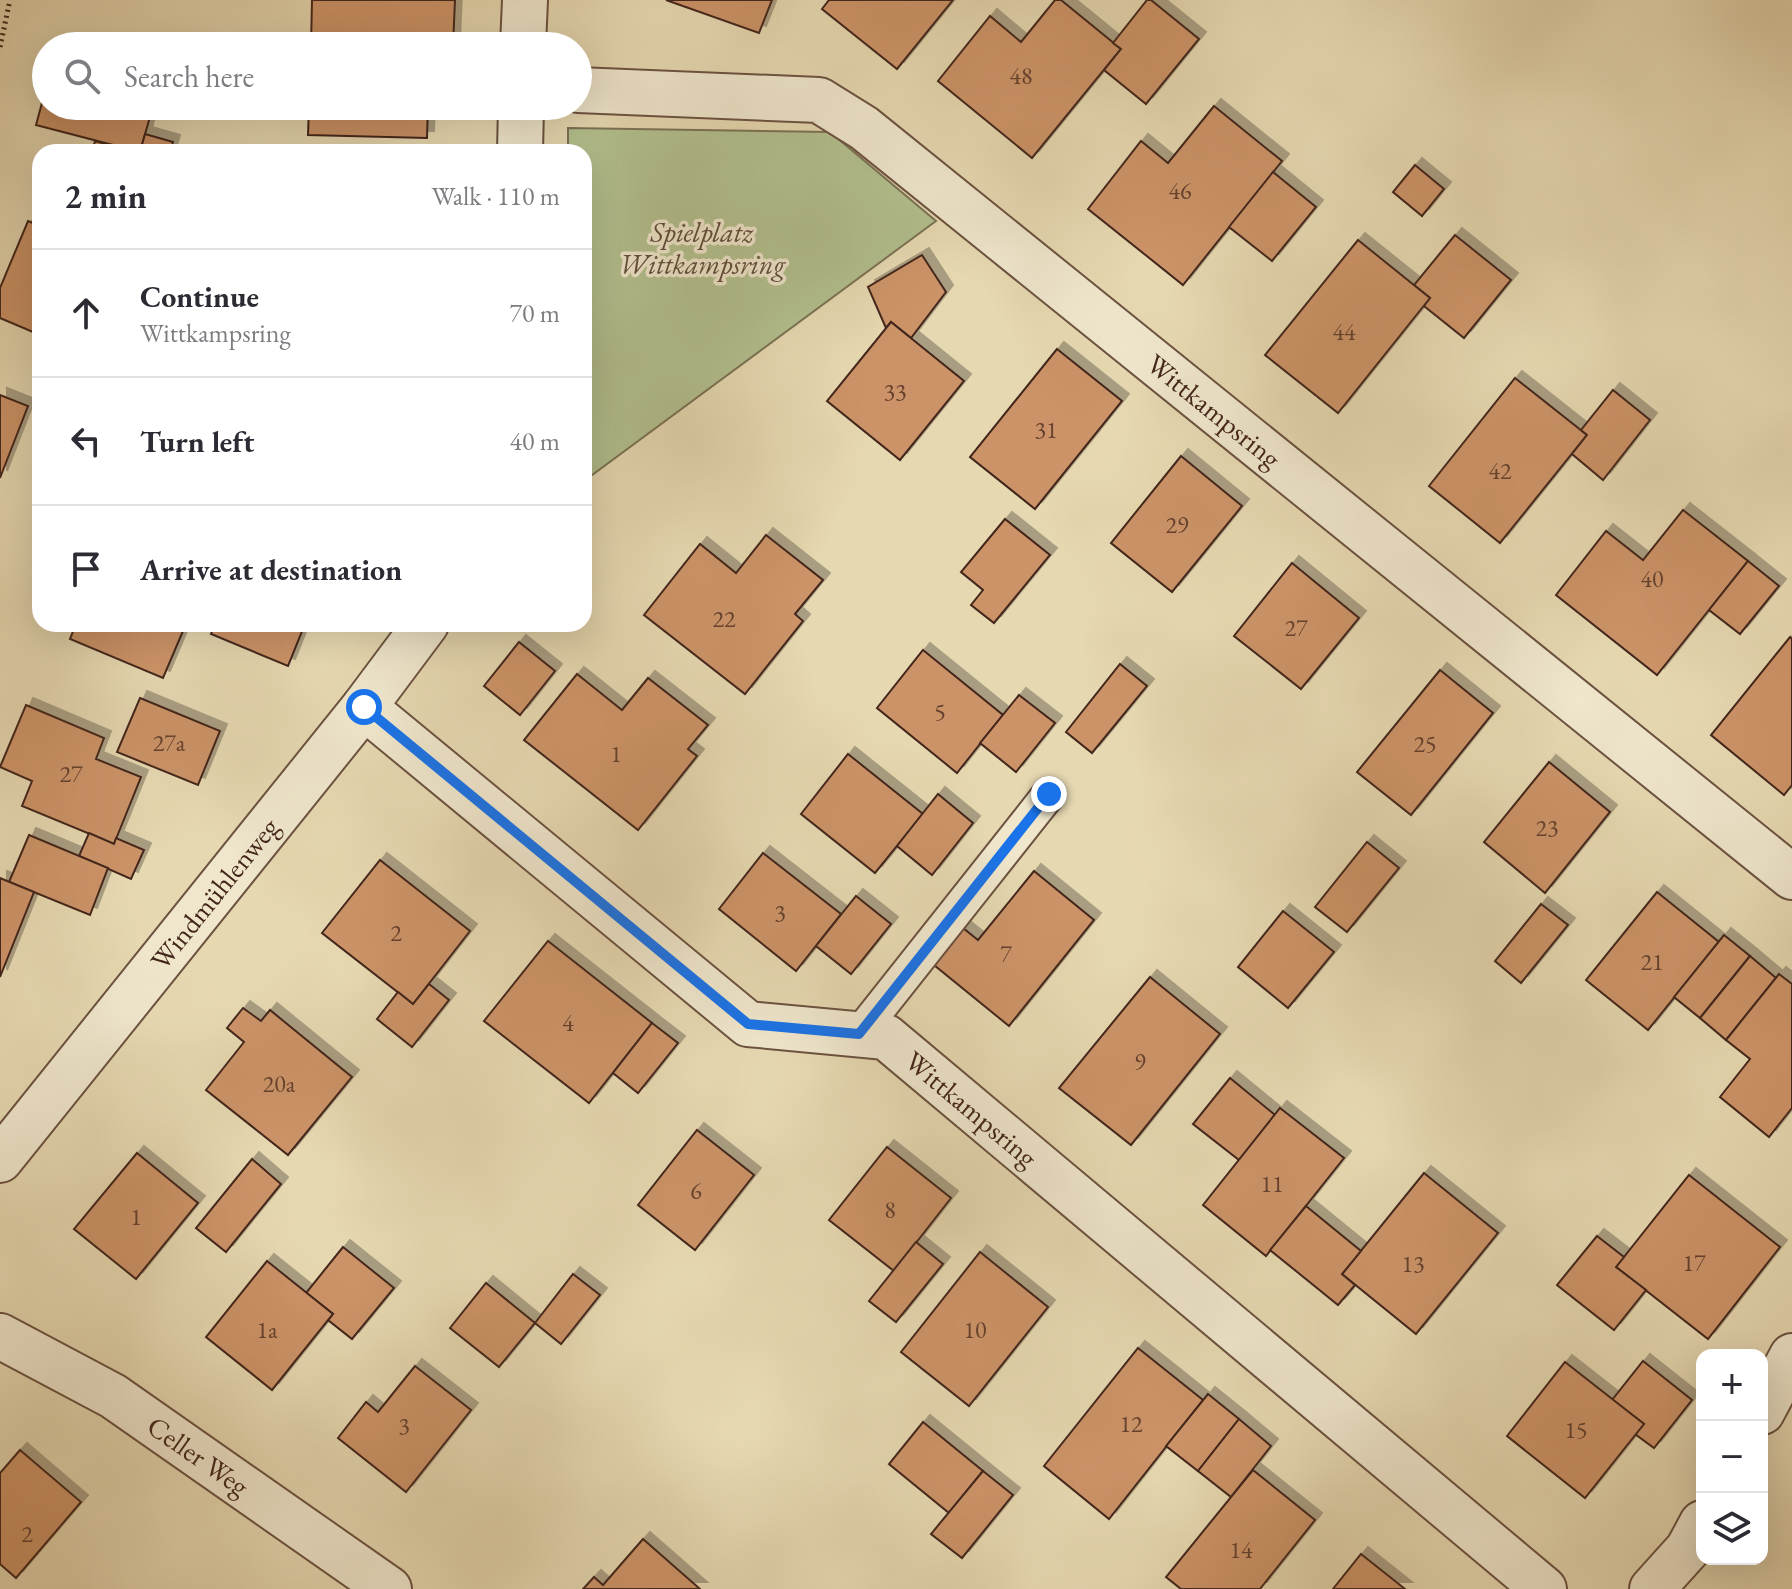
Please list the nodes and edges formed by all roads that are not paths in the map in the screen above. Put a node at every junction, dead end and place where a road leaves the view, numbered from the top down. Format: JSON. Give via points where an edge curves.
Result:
{"nodes":[{"id":1,"x":525,"y":0,"type":"edge"},
{"id":2,"x":524,"y":32,"type":"edge"},
{"id":3,"x":592,"y":91,"type":"edge"},
{"id":4,"x":521,"y":120,"type":"edge"},
{"id":5,"x":520,"y":144,"type":"edge"},
{"id":6,"x":420,"y":632,"type":"edge"},
{"id":7,"x":364,"y":707,"type":"junction"},
{"id":8,"x":1049,"y":794,"type":"dead end"},
{"id":9,"x":1792,"y":877,"type":"edge"},
{"id":10,"x":859,"y":1034,"type":"junction"},
{"id":11,"x":0,"y":1160,"type":"edge"},
{"id":12,"x":0,"y":1336,"type":"edge"},
{"id":13,"x":1792,"y":1356,"type":"edge"},
{"id":14,"x":1768,"y":1401,"type":"edge"},
{"id":15,"x":1696,"y":1534,"type":"edge"},
{"id":16,"x":389,"y":1589,"type":"edge"},
{"id":17,"x":1544,"y":1589,"type":"edge"},
{"id":18,"x":1652,"y":1589,"type":"edge"}],
"edges":[{"from":1,"to":2,"type":"street"},
{"from":3,"to":9,"type":"street","name":"Wittkampsring","via":[[819,100],[864,128]]},
{"from":4,"to":5,"type":"street"},
{"from":6,"to":7,"type":"street","name":"Windmühlenweg"},
{"from":7,"to":10,"type":"street","name":"Wittkampsring","via":[[748,1024]]},
{"from":7,"to":11,"type":"street","name":"Windmühlenweg"},
{"from":8,"to":10,"type":"lane"},
{"from":10,"to":17,"type":"street","name":"Wittkampsring","via":[[886,1037]]},
{"from":12,"to":16,"type":"street","name":"Celler Weg","via":[[113,1396]]},
{"from":13,"to":14,"type":"street"},
{"from":15,"to":18,"type":"street"}]}
